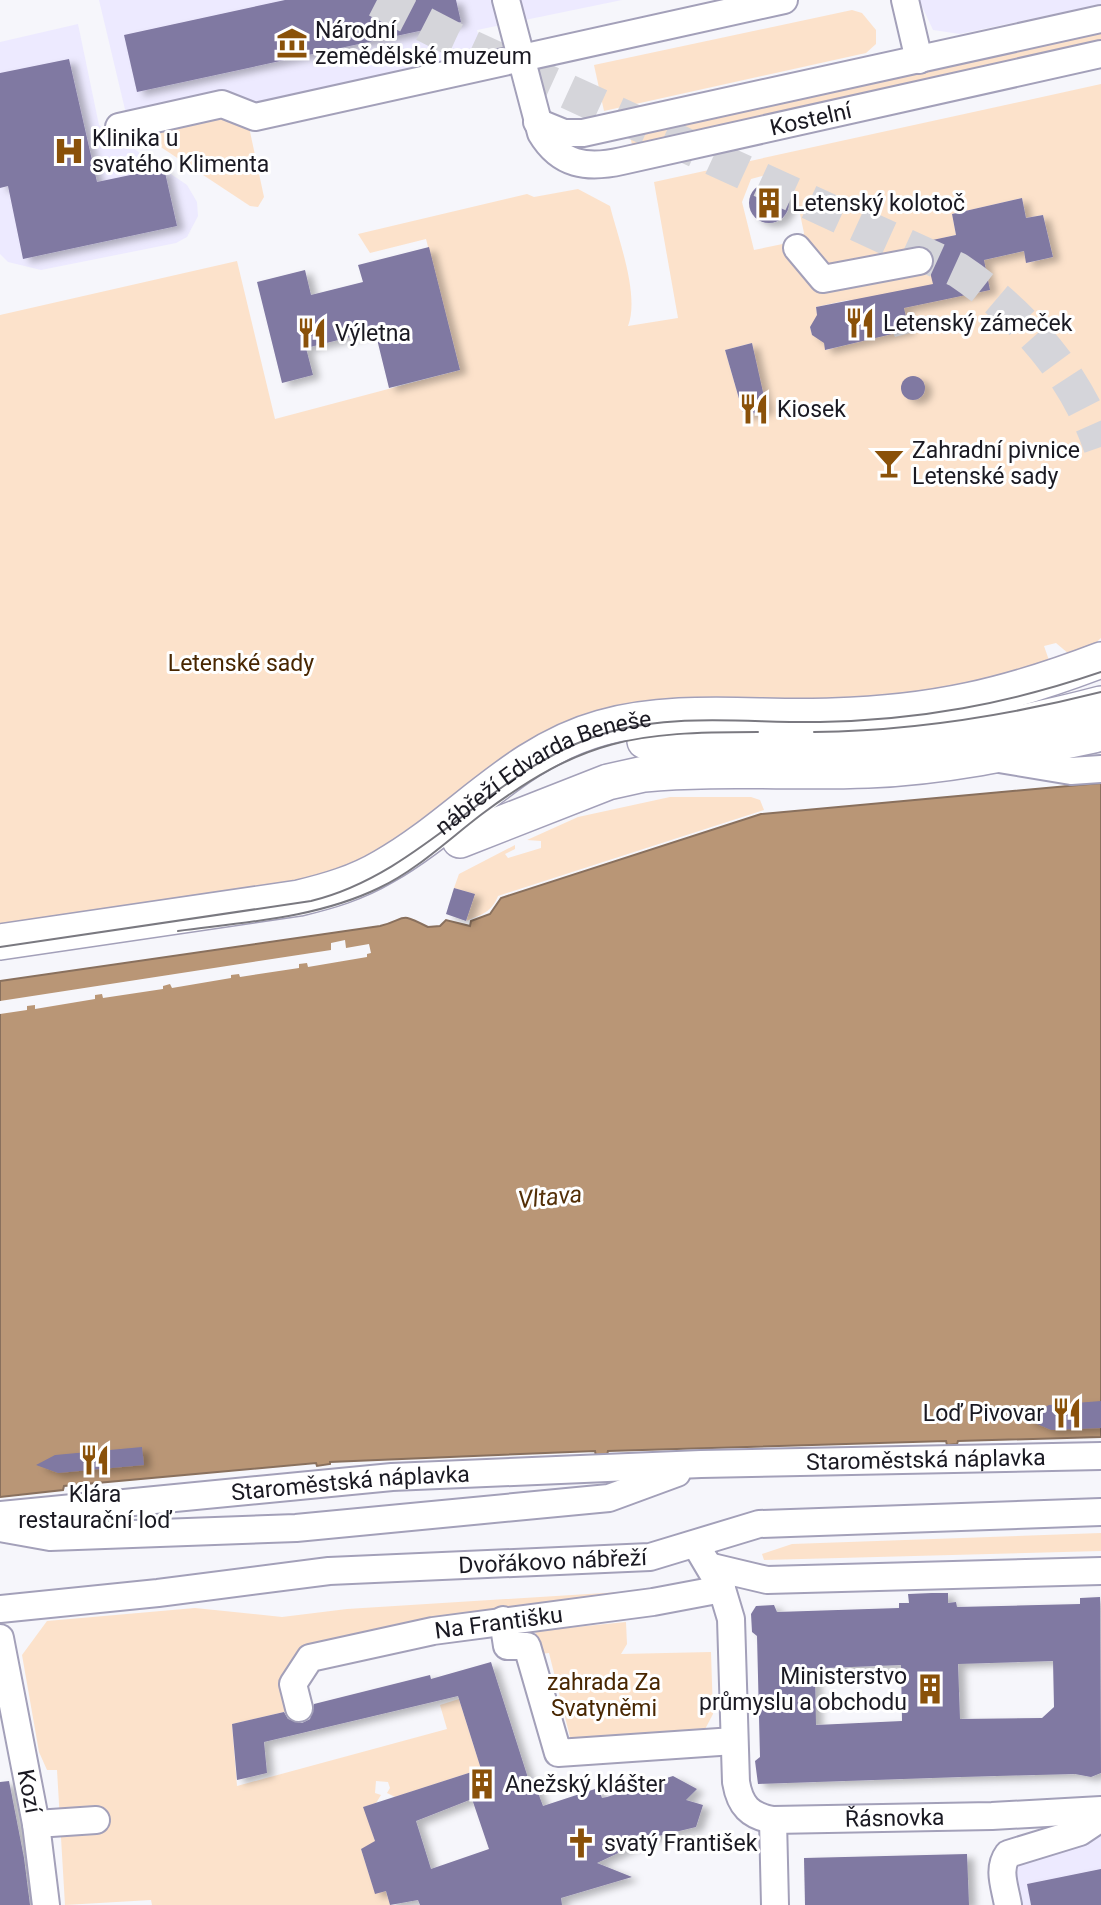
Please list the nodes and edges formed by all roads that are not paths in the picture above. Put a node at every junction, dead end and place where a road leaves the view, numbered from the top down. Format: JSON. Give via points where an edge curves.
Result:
{"nodes":[{"id":1,"x":506,"y":0,"type":"edge"},
{"id":2,"x":784,"y":0,"type":"edge"},
{"id":3,"x":905,"y":0,"type":"edge"},
{"id":4,"x":1101,"y":19,"type":"edge"},
{"id":5,"x":1101,"y":54,"type":"edge"},
{"id":6,"x":521,"y":58,"type":"junction"},
{"id":7,"x":919,"y":60,"type":"junction"},
{"id":8,"x":537,"y":122,"type":"junction"},
{"id":9,"x":119,"y":127,"type":"dead end"},
{"id":10,"x":797,"y":248,"type":"dead end"},
{"id":11,"x":919,"y":261,"type":"dead end"},
{"id":12,"x":1101,"y":660,"type":"edge"},
{"id":13,"x":1097,"y":720,"type":"edge"},
{"id":14,"x":990,"y":757,"type":"junction"},
{"id":15,"x":1101,"y":769,"type":"edge"},
{"id":16,"x":460,"y":839,"type":"junction"},
{"id":17,"x":0,"y":942,"type":"edge"},
{"id":18,"x":0,"y":963,"type":"edge"},
{"id":19,"x":1101,"y":1450,"type":"edge"},
{"id":20,"x":1066,"y":1456,"type":"junction"},
{"id":21,"x":1101,"y":1456,"type":"edge"},
{"id":22,"x":701,"y":1464,"type":"junction"},
{"id":23,"x":1101,"y":1512,"type":"edge"},
{"id":24,"x":0,"y":1515,"type":"edge"},
{"id":25,"x":326,"y":1525,"type":"junction"},
{"id":26,"x":0,"y":1528,"type":"edge"},
{"id":27,"x":735,"y":1532,"type":"junction"},
{"id":28,"x":696,"y":1545,"type":"junction"},
{"id":29,"x":329,"y":1571,"type":"junction"},
{"id":30,"x":1101,"y":1572,"type":"edge"},
{"id":31,"x":717,"y":1578,"type":"junction"},
{"id":32,"x":0,"y":1609,"type":"edge"},
{"id":33,"x":503,"y":1620,"type":"junction"},
{"id":34,"x":0,"y":1638,"type":"edge"},
{"id":35,"x":296,"y":1696,"type":"dead end"},
{"id":36,"x":734,"y":1741,"type":"junction"},
{"id":37,"x":1101,"y":1810,"type":"edge"},
{"id":38,"x":1101,"y":1818,"type":"edge"},
{"id":39,"x":96,"y":1819,"type":"dead end"},
{"id":40,"x":773,"y":1820,"type":"junction"},
{"id":41,"x":36,"y":1824,"type":"junction"},
{"id":42,"x":46,"y":1905,"type":"edge"},
{"id":43,"x":775,"y":1905,"type":"edge"},
{"id":44,"x":1008,"y":1905,"type":"edge"}],
"edges":[{"from":1,"to":6,"type":"street","name":"Kostelní"},
{"from":2,"to":6,"type":"street"},
{"from":3,"to":7,"type":"street"},
{"from":4,"to":7,"type":"street","name":"Kostelní"},
{"from":5,"to":8,"type":"street","name":"Kostelní","via":[[600,166],[565,158],[547,143]]},
{"from":6,"to":8,"type":"street","name":"Kostelní"},
{"from":6,"to":9,"type":"street","via":[[255,117],[222,104]]},
{"from":7,"to":8,"type":"street","name":"Kostelní","via":[[583,134],[564,133]]},
{"from":10,"to":11,"type":"street","via":[[823,279]]},
{"from":12,"to":17,"type":"main road","name":"nábřeží Edvarda Beneše","via":[[992,697],[928,709],[830,716],[668,716],[612,725],[574,736],[522,764],[406,852],[347,885],[299,898]]},
{"from":13,"to":14,"type":"main road"},
{"from":13,"to":16,"type":"main road","name":"nábřeží Edvarda Beneše","via":[[910,740],[819,744],[644,741],[588,757],[539,780]]},
{"from":14,"to":15,"type":"street","via":[[1071,771]]},
{"from":14,"to":16,"type":"main road","via":[[869,770],[644,774],[608,782]]},
{"from":16,"to":18,"type":"main road","name":"nábřeží Edvarda Beneše","via":[[380,894],[339,910]]},
{"from":19,"to":20,"type":"street","name":"Staroměstská náplavka"},
{"from":20,"to":21,"type":"street","name":"Staroměstská náplavka"},
{"from":20,"to":22,"type":"street","name":"Staroměstská náplavka"},
{"from":22,"to":24,"type":"street","name":"Staroměstská náplavka","via":[[324,1482]]},
{"from":22,"to":25,"type":"street","name":"Staroměstská náplavka","via":[[608,1499]]},
{"from":23,"to":27,"type":"street","name":"Dvořákovo nábřeží","via":[[799,1521],[759,1524]]},
{"from":25,"to":26,"type":"street","name":"Staroměstská náplavka","via":[[50,1537]]},
{"from":25,"to":29,"type":"street","name":"Staroměstská náplavka"},
{"from":27,"to":28,"type":"street","name":"Dvořákovo nábřeží"},
{"from":27,"to":31,"type":"street"},
{"from":28,"to":29,"type":"street","name":"Dvořákovo nábřeží","via":[[650,1557]]},
{"from":28,"to":31,"type":"street"},
{"from":29,"to":32,"type":"street","name":"Dvořákovo nábřeží"},
{"from":30,"to":31,"type":"street","name":"Na Františku"},
{"from":31,"to":33,"type":"street","name":"Na Františku","via":[[653,1602]]},
{"from":31,"to":36,"type":"street","via":[[731,1619]]},
{"from":33,"to":35,"type":"street","name":"Na Františku","via":[[310,1658]]},
{"from":33,"to":36,"type":"street","via":[[507,1646],[527,1646],[558,1753]]},
{"from":34,"to":41,"type":"street","name":"Kozí"},
{"from":36,"to":40,"type":"street","via":[[741,1802],[751,1813]]},
{"from":37,"to":40,"type":"street","name":"Řásnovka"},
{"from":38,"to":44,"type":"street","via":[[1080,1832],[1008,1854],[1002,1862]]},
{"from":39,"to":41,"type":"street"},
{"from":40,"to":43,"type":"street"},
{"from":41,"to":42,"type":"street","name":"Kozí"}]}
